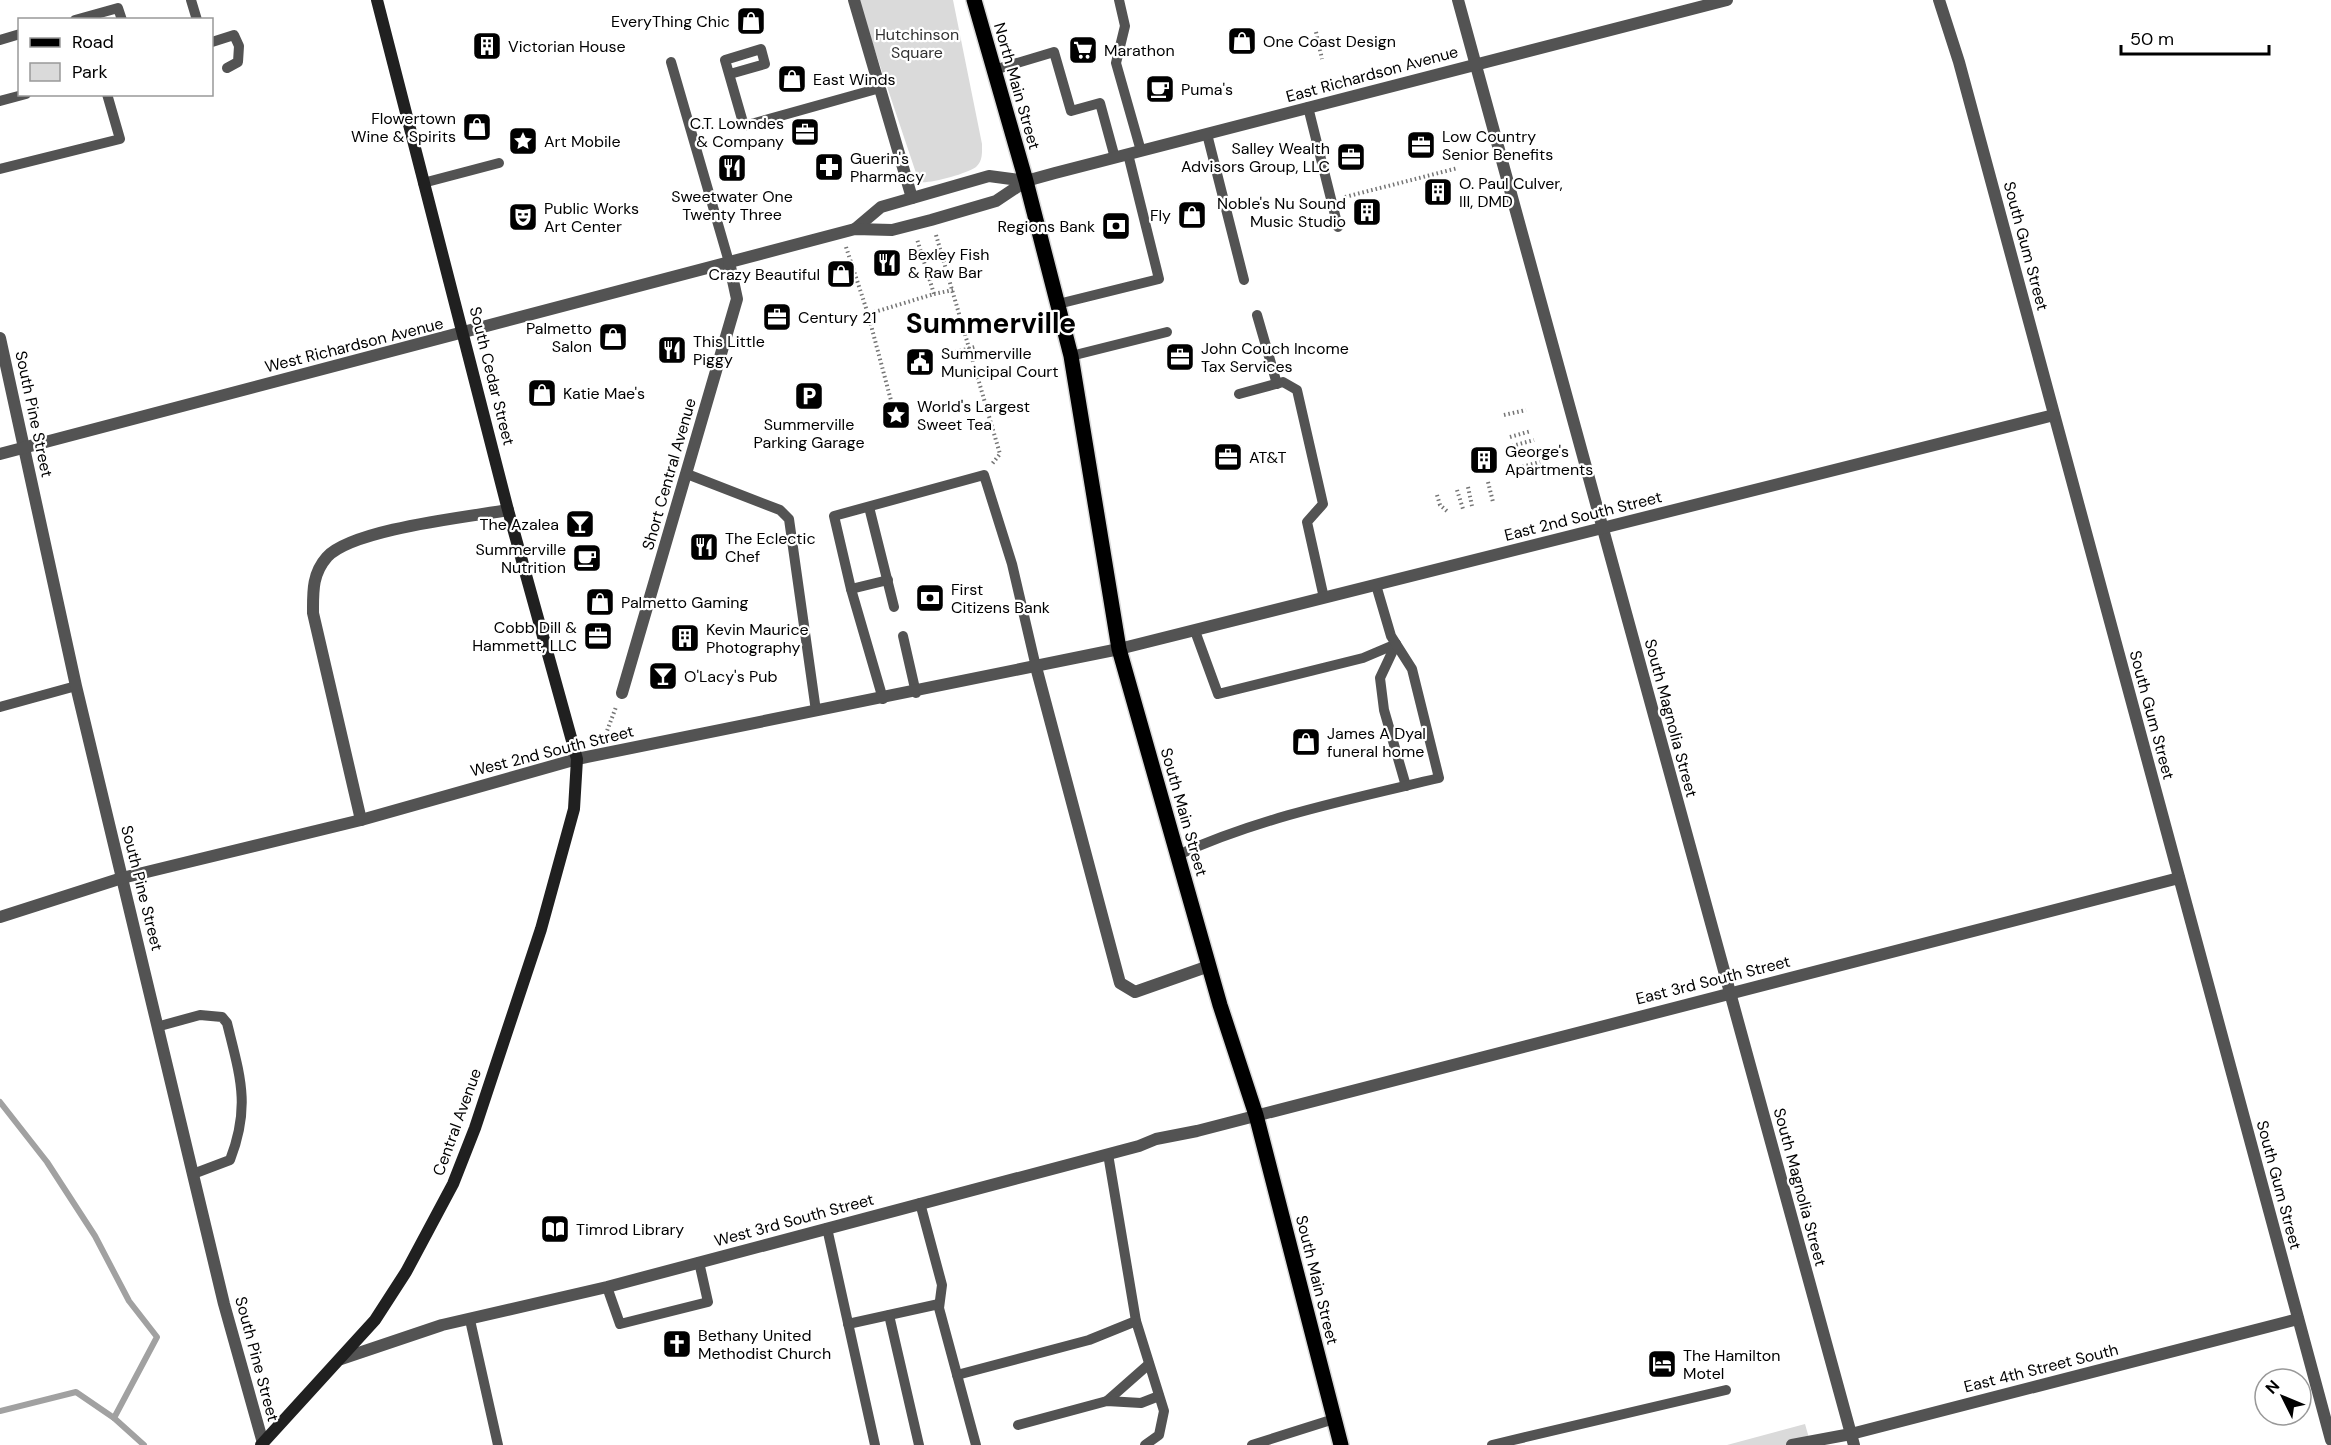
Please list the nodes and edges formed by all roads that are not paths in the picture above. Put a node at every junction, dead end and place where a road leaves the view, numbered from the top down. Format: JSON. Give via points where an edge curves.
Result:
{"nodes":[{"id":1,"x":191,"y":0,"type":"edge"},
{"id":2,"x":377,"y":0,"type":"edge"},
{"id":3,"x":854,"y":0,"type":"edge"},
{"id":4,"x":974,"y":0,"type":"edge"},
{"id":5,"x":1119,"y":0,"type":"edge"},
{"id":6,"x":1458,"y":0,"type":"edge"},
{"id":7,"x":1727,"y":0,"type":"edge"},
{"id":8,"x":1939,"y":0,"type":"edge"},
{"id":9,"x":82,"y":18,"type":"edge"},
{"id":10,"x":121,"y":18,"type":"edge"},
{"id":11,"x":196,"y":18,"type":"edge"},
{"id":12,"x":18,"y":35,"type":"edge"},
{"id":13,"x":0,"y":40,"type":"edge"},
{"id":14,"x":213,"y":42,"type":"edge"},
{"id":15,"x":671,"y":62,"type":"dead end"},
{"id":16,"x":1475,"y":64,"type":"junction"},
{"id":17,"x":227,"y":68,"type":"dead end"},
{"id":18,"x":994,"y":70,"type":"junction"},
{"id":19,"x":730,"y":74,"type":"dead end"},
{"id":20,"x":880,"y":88,"type":"junction"},
{"id":21,"x":19,"y":96,"type":"edge"},
{"id":22,"x":108,"y":96,"type":"edge"},
{"id":23,"x":0,"y":101,"type":"edge"},
{"id":24,"x":1308,"y":107,"type":"junction"},
{"id":25,"x":1207,"y":134,"type":"junction"},
{"id":26,"x":1141,"y":151,"type":"junction"},
{"id":27,"x":1128,"y":154,"type":"junction"},
{"id":28,"x":1115,"y":158,"type":"junction"},
{"id":29,"x":499,"y":163,"type":"dead end"},
{"id":30,"x":0,"y":169,"type":"edge"},
{"id":31,"x":1026,"y":181,"type":"junction"},
{"id":32,"x":423,"y":183,"type":"junction"},
{"id":33,"x":912,"y":198,"type":"junction"},
{"id":34,"x":1338,"y":227,"type":"dead end"},
{"id":35,"x":855,"y":229,"type":"junction"},
{"id":36,"x":729,"y":262,"type":"junction"},
{"id":37,"x":1244,"y":280,"type":"dead end"},
{"id":38,"x":1058,"y":304,"type":"junction"},
{"id":39,"x":1257,"y":315,"type":"dead end"},
{"id":40,"x":1167,"y":332,"type":"dead end"},
{"id":41,"x":465,"y":333,"type":"junction"},
{"id":42,"x":0,"y":338,"type":"edge"},
{"id":43,"x":1071,"y":357,"type":"junction"},
{"id":44,"x":1276,"y":384,"type":"junction"},
{"id":45,"x":1239,"y":394,"type":"dead end"},
{"id":46,"x":2054,"y":415,"type":"junction"},
{"id":47,"x":24,"y":447,"type":"junction"},
{"id":48,"x":0,"y":453,"type":"edge"},
{"id":49,"x":685,"y":478,"type":"junction"},
{"id":50,"x":869,"y":507,"type":"junction"},
{"id":51,"x":508,"y":510,"type":"junction"},
{"id":52,"x":1602,"y":528,"type":"junction"},
{"id":53,"x":888,"y":580,"type":"junction"},
{"id":54,"x":1376,"y":585,"type":"junction"},
{"id":55,"x":851,"y":589,"type":"junction"},
{"id":56,"x":1324,"y":598,"type":"junction"},
{"id":57,"x":894,"y":607,"type":"dead end"},
{"id":58,"x":1194,"y":631,"type":"junction"},
{"id":59,"x":903,"y":636,"type":"dead end"},
{"id":60,"x":1396,"y":644,"type":"junction"},
{"id":61,"x":1119,"y":649,"type":"junction"},
{"id":62,"x":1036,"y":667,"type":"junction"},
{"id":63,"x":76,"y":686,"type":"junction"},
{"id":64,"x":622,"y":693,"type":"road end"},
{"id":65,"x":916,"y":693,"type":"junction"},
{"id":66,"x":883,"y":699,"type":"junction"},
{"id":67,"x":0,"y":707,"type":"edge"},
{"id":68,"x":816,"y":711,"type":"junction"},
{"id":69,"x":577,"y":759,"type":"junction"},
{"id":70,"x":1406,"y":786,"type":"junction"},
{"id":71,"x":361,"y":820,"type":"junction"},
{"id":72,"x":1178,"y":855,"type":"junction"},
{"id":73,"x":122,"y":878,"type":"junction"},
{"id":74,"x":2179,"y":878,"type":"junction"},
{"id":75,"x":0,"y":917,"type":"edge"},
{"id":76,"x":1209,"y":966,"type":"junction"},
{"id":77,"x":1730,"y":993,"type":"junction"},
{"id":78,"x":160,"y":1026,"type":"junction"},
{"id":79,"x":1256,"y":1115,"type":"junction"},
{"id":80,"x":1108,"y":1154,"type":"junction"},
{"id":81,"x":193,"y":1174,"type":"junction"},
{"id":82,"x":920,"y":1203,"type":"junction"},
{"id":83,"x":827,"y":1228,"type":"junction"},
{"id":84,"x":699,"y":1262,"type":"junction"},
{"id":85,"x":607,"y":1287,"type":"junction"},
{"id":86,"x":939,"y":1304,"type":"junction"},
{"id":87,"x":889,"y":1315,"type":"junction"},
{"id":88,"x":2298,"y":1319,"type":"junction"},
{"id":89,"x":470,"y":1320,"type":"junction"},
{"id":90,"x":1136,"y":1321,"type":"junction"},
{"id":91,"x":848,"y":1324,"type":"junction"},
{"id":92,"x":341,"y":1359,"type":"junction"},
{"id":93,"x":1149,"y":1364,"type":"junction"},
{"id":94,"x":957,"y":1375,"type":"junction"},
{"id":95,"x":1726,"y":1390,"type":"dead end"},
{"id":96,"x":1159,"y":1396,"type":"junction"},
{"id":97,"x":1107,"y":1401,"type":"junction"},
{"id":98,"x":1334,"y":1419,"type":"junction"},
{"id":99,"x":1018,"y":1425,"type":"dead end"},
{"id":100,"x":1852,"y":1440,"type":"edge"},
{"id":101,"x":2331,"y":1440,"type":"edge"},
{"id":102,"x":262,"y":1444,"type":"edge"},
{"id":103,"x":498,"y":1445,"type":"edge"},
{"id":104,"x":875,"y":1445,"type":"edge"},
{"id":105,"x":919,"y":1445,"type":"edge"},
{"id":106,"x":976,"y":1445,"type":"edge"},
{"id":107,"x":1145,"y":1445,"type":"edge"},
{"id":108,"x":1252,"y":1445,"type":"edge"},
{"id":109,"x":1341,"y":1445,"type":"edge"},
{"id":110,"x":1492,"y":1445,"type":"edge"},
{"id":111,"x":1792,"y":1445,"type":"edge"}],
"edges":[{"from":1,"to":11,"type":"lane"},
{"from":2,"to":32,"type":"street","name":"South Cedar Street"},
{"from":3,"to":20,"type":"street"},
{"from":4,"to":18,"type":"main road","name":"North Main Street"},
{"from":5,"to":26,"type":"lane","via":[[1125,26],[1116,63]]},
{"from":6,"to":16,"type":"street","name":"South Magnolia Street"},
{"from":7,"to":16,"type":"street","name":"East Richardson Avenue"},
{"from":8,"to":46,"type":"street","name":"South Gum Street"},
{"from":9,"to":10,"type":"lane","via":[[118,8]]},
{"from":12,"to":13,"type":"lane"},
{"from":14,"to":17,"type":"lane","via":[[234,34],[239,46],[238,62]]},
{"from":15,"to":36,"type":"lane"},
{"from":16,"to":24,"type":"street","name":"East Richardson Avenue"},
{"from":16,"to":52,"type":"street","name":"South Magnolia Street"},
{"from":18,"to":28,"type":"lane","via":[[1054,52],[1071,111],[1100,103]]},
{"from":18,"to":31,"type":"main road","name":"North Main Street"},
{"from":19,"to":20,"type":"lane","via":[[744,126]]},
{"from":20,"to":33,"type":"street"},
{"from":21,"to":23,"type":"lane"},
{"from":22,"to":30,"type":"lane","via":[[120,139]]},
{"from":24,"to":25,"type":"street","name":"East Richardson Avenue"},
{"from":24,"to":34,"type":"lane"},
{"from":25,"to":26,"type":"street","name":"East Richardson Avenue"},
{"from":25,"to":37,"type":"lane"},
{"from":26,"to":27,"type":"street","name":"East Richardson Avenue"},
{"from":27,"to":28,"type":"street","name":"East Richardson Avenue"},
{"from":27,"to":38,"type":"lane","via":[[1159,279]]},
{"from":28,"to":31,"type":"street","name":"East Richardson Avenue"},
{"from":29,"to":32,"type":"lane"},
{"from":31,"to":33,"type":"street","name":"West Richardson Avenue","via":[[989,176]]},
{"from":31,"to":35,"type":"street","name":"West Richardson Avenue","via":[[996,201],[913,225],[892,230]]},
{"from":31,"to":38,"type":"main road","name":"South Main Street"},
{"from":32,"to":41,"type":"street","name":"South Cedar Street"},
{"from":33,"to":35,"type":"street","name":"West Richardson Avenue","via":[[881,207]]},
{"from":35,"to":36,"type":"street","name":"West Richardson Avenue"},
{"from":36,"to":41,"type":"street","name":"West Richardson Avenue"},
{"from":36,"to":49,"type":"street","name":"Short Central Avenue","via":[[737,299]]},
{"from":38,"to":43,"type":"main road","name":"South Main Street"},
{"from":39,"to":44,"type":"lane"},
{"from":40,"to":43,"type":"lane"},
{"from":41,"to":47,"type":"street","name":"West Richardson Avenue"},
{"from":41,"to":51,"type":"street","name":"South Cedar Street"},
{"from":42,"to":47,"type":"street","name":"South Pine Street"},
{"from":43,"to":61,"type":"main road","name":"South Main Street"},
{"from":44,"to":45,"type":"lane"},
{"from":44,"to":56,"type":"lane","via":[[1283,382],[1297,390],[1323,504],[1307,522]]},
{"from":46,"to":52,"type":"street","name":"East 2nd South Street"},
{"from":46,"to":74,"type":"street","name":"South Gum Street"},
{"from":47,"to":48,"type":"street","name":"West Richardson Avenue"},
{"from":47,"to":63,"type":"street","name":"South Pine Street"},
{"from":49,"to":64,"type":"street","name":"Short Central Avenue"},
{"from":49,"to":68,"type":"lane","via":[[780,510],[789,519]]},
{"from":50,"to":53,"type":"lane"},
{"from":50,"to":55,"type":"lane","via":[[834,516]]},
{"from":50,"to":62,"type":"lane","via":[[984,476],[1012,564]]},
{"from":51,"to":69,"type":"street","name":"South Cedar Street"},
{"from":51,"to":71,"type":"street","via":[[378,533],[328,556],[316,575],[313,613]]},
{"from":52,"to":54,"type":"street","name":"East 2nd South Street"},
{"from":52,"to":77,"type":"street","name":"South Magnolia Street"},
{"from":53,"to":55,"type":"lane"},
{"from":53,"to":57,"type":"lane"},
{"from":54,"to":56,"type":"street","name":"East 2nd South Street"},
{"from":54,"to":60,"type":"lane"},
{"from":55,"to":66,"type":"lane"},
{"from":56,"to":58,"type":"street","name":"East 2nd South Street"},
{"from":58,"to":60,"type":"lane","via":[[1218,694],[1363,658]]},
{"from":58,"to":61,"type":"street","name":"East 2nd South Street"},
{"from":59,"to":65,"type":"lane"},
{"from":60,"to":70,"type":"lane","via":[[1380,678],[1384,710]]},
{"from":60,"to":70,"type":"lane","via":[[1412,669],[1439,778]]},
{"from":61,"to":62,"type":"street","name":"West 2nd South Street"},
{"from":61,"to":72,"type":"main road","name":"South Main Street"},
{"from":62,"to":65,"type":"street","name":"West 2nd South Street"},
{"from":62,"to":76,"type":"street","via":[[1120,983],[1135,992]]},
{"from":63,"to":67,"type":"lane"},
{"from":63,"to":73,"type":"street","name":"South Pine Street"},
{"from":65,"to":66,"type":"street","name":"West 2nd South Street"},
{"from":66,"to":68,"type":"street","name":"West 2nd South Street"},
{"from":68,"to":69,"type":"street","name":"West 2nd South Street"},
{"from":69,"to":71,"type":"street","name":"West 2nd South Street"},
{"from":69,"to":92,"type":"street","name":"Central Avenue","via":[[574,809],[560,865],[475,1128],[453,1184],[406,1272],[375,1320]]},
{"from":70,"to":72,"type":"lane","via":[[1223,834]]},
{"from":71,"to":73,"type":"street","name":"West 2nd South Street"},
{"from":72,"to":76,"type":"main road","name":"South Main Street"},
{"from":73,"to":75,"type":"street","name":"West 2nd South Street"},
{"from":73,"to":78,"type":"street","name":"South Pine Street"},
{"from":74,"to":77,"type":"street","name":"East 3rd South Street"},
{"from":74,"to":88,"type":"street","name":"South Gum Street"},
{"from":76,"to":79,"type":"main road","name":"South Main Street"},
{"from":77,"to":79,"type":"street","name":"East 3rd South Street"},
{"from":77,"to":100,"type":"street","name":"South Magnolia Street"},
{"from":78,"to":81,"type":"street","name":"South Pine Street"},
{"from":78,"to":81,"type":"lane","via":[[200,1015],[215,1015],[227,1023],[244,1096],[230,1160]]},
{"from":79,"to":80,"type":"street","name":"West 3rd South Street"},
{"from":79,"to":98,"type":"main road","name":"South Main Street"},
{"from":80,"to":82,"type":"street","name":"West 3rd South Street"},
{"from":80,"to":90,"type":"lane"},
{"from":81,"to":102,"type":"street","name":"South Pine Street"},
{"from":82,"to":83,"type":"street","name":"West 3rd South Street"},
{"from":82,"to":86,"type":"lane","via":[[942,1285]]},
{"from":83,"to":84,"type":"street","name":"West 3rd South Street"},
{"from":83,"to":91,"type":"lane"},
{"from":84,"to":85,"type":"street","name":"West 3rd South Street"},
{"from":84,"to":85,"type":"lane","via":[[708,1302],[621,1324]]},
{"from":85,"to":89,"type":"street","name":"West 3rd South Street"},
{"from":86,"to":87,"type":"lane"},
{"from":86,"to":94,"type":"lane"},
{"from":87,"to":91,"type":"lane"},
{"from":87,"to":105,"type":"lane"},
{"from":88,"to":100,"type":"street","name":"East 4th Street South"},
{"from":88,"to":101,"type":"street","name":"South Gum Street"},
{"from":89,"to":92,"type":"street","name":"West 3rd South Street","via":[[442,1325]]},
{"from":89,"to":103,"type":"lane"},
{"from":90,"to":93,"type":"lane"},
{"from":90,"to":94,"type":"lane","via":[[1089,1340]]},
{"from":91,"to":104,"type":"lane"},
{"from":92,"to":102,"type":"street","name":"Central Avenue"},
{"from":93,"to":96,"type":"lane"},
{"from":93,"to":97,"type":"lane"},
{"from":94,"to":106,"type":"lane"},
{"from":95,"to":110,"type":"lane"},
{"from":96,"to":97,"type":"lane","via":[[1141,1403]]},
{"from":96,"to":107,"type":"lane","via":[[1164,1411],[1159,1435]]},
{"from":97,"to":99,"type":"lane"},
{"from":98,"to":108,"type":"lane"},
{"from":98,"to":109,"type":"main road","name":"South Main Street"},
{"from":100,"to":111,"type":"street","name":"East 4th Street South"}]}
